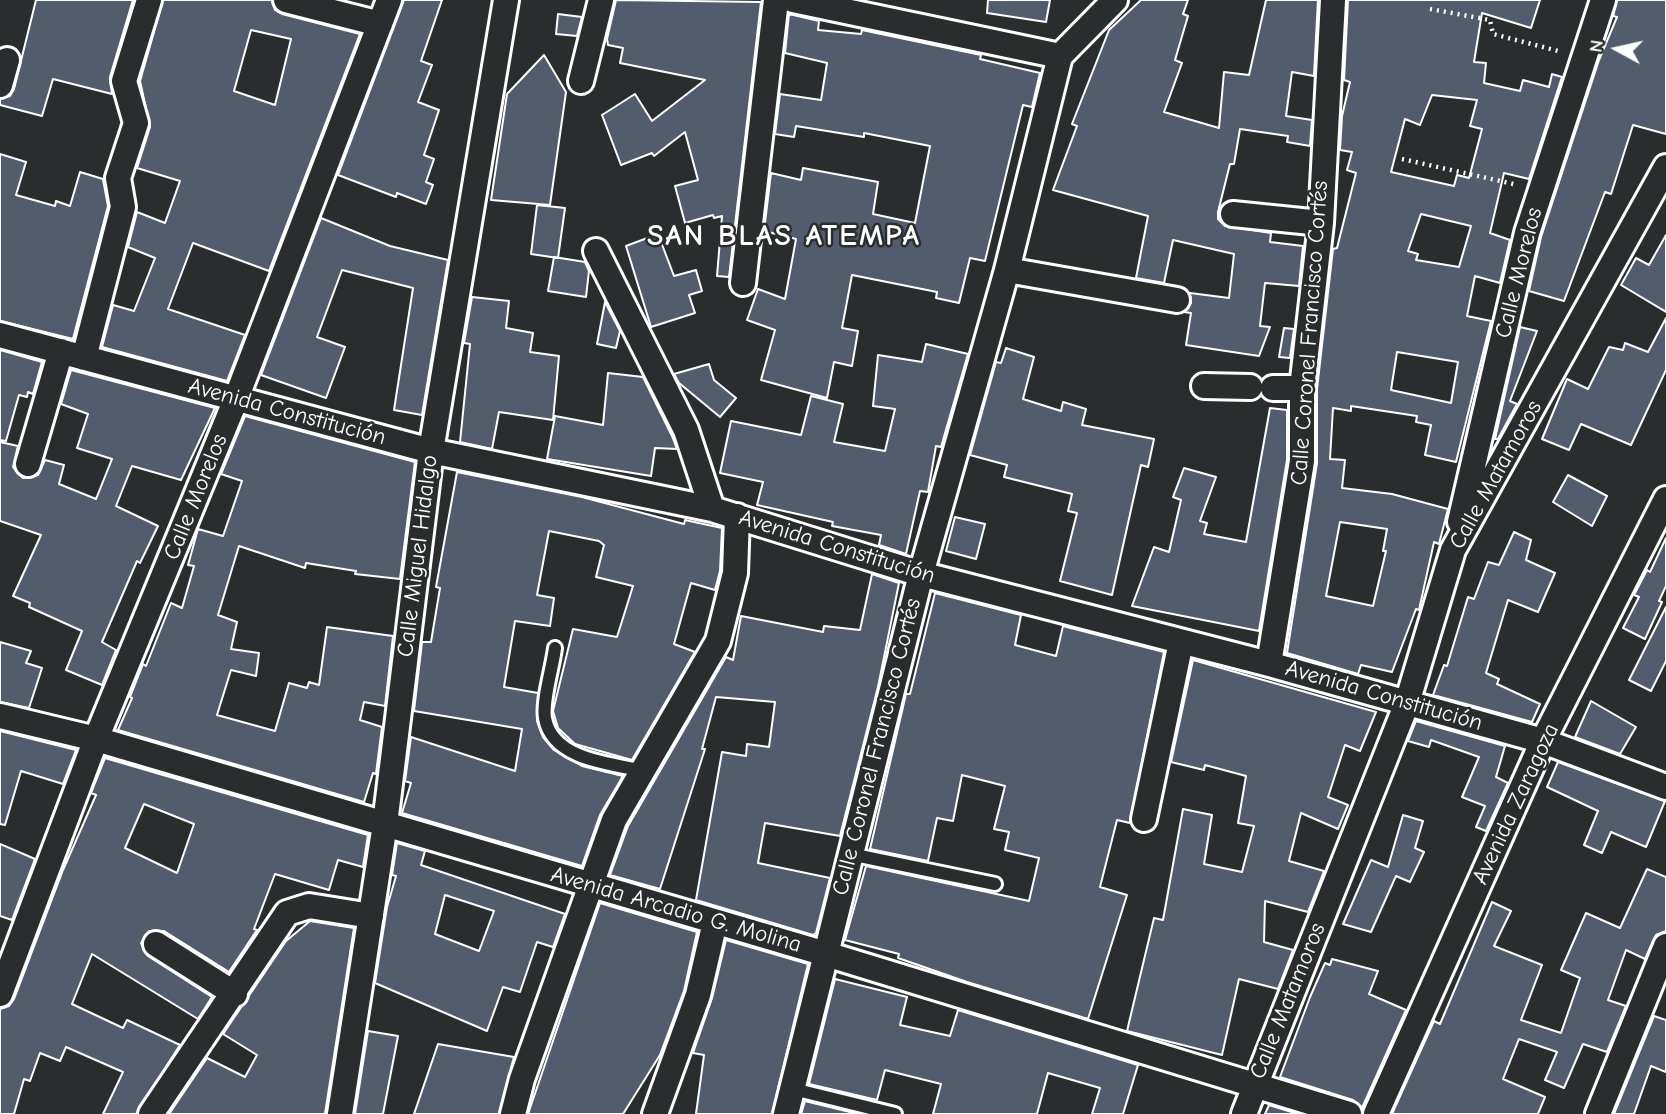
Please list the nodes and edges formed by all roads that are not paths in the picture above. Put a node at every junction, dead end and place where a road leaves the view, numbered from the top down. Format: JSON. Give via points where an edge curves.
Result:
{"nodes":[{"id":1,"x":149,"y":0,"type":"edge"},
{"id":2,"x":286,"y":0,"type":"edge"},
{"id":3,"x":389,"y":0,"type":"edge"},
{"id":4,"x":506,"y":0,"type":"edge"},
{"id":5,"x":601,"y":0,"type":"edge"},
{"id":6,"x":776,"y":0,"type":"edge"},
{"id":7,"x":793,"y":0,"type":"edge"},
{"id":8,"x":1115,"y":0,"type":"edge"},
{"id":9,"x":1333,"y":0,"type":"edge"},
{"id":10,"x":1603,"y":0,"type":"edge"},
{"id":11,"x":380,"y":24,"type":"junction"},
{"id":12,"x":1060,"y":56,"type":"junction"},
{"id":13,"x":7,"y":60,"type":"dead end"},
{"id":14,"x":580,"y":81,"type":"dead end"},
{"id":15,"x":0,"y":85,"type":"edge"},
{"id":16,"x":1666,"y":167,"type":"edge"},
{"id":17,"x":1233,"y":214,"type":"dead end"},
{"id":18,"x":1321,"y":223,"type":"junction"},
{"id":19,"x":596,"y":251,"type":"dead end"},
{"id":20,"x":1007,"y":270,"type":"junction"},
{"id":21,"x":743,"y":283,"type":"dead end"},
{"id":22,"x":1177,"y":300,"type":"dead end"},
{"id":23,"x":0,"y":335,"type":"edge"},
{"id":24,"x":73,"y":354,"type":"junction"},
{"id":25,"x":1204,"y":386,"type":"dead end"},
{"id":26,"x":1302,"y":388,"type":"junction"},
{"id":27,"x":236,"y":399,"type":"junction"},
{"id":28,"x":430,"y":451,"type":"junction"},
{"id":29,"x":28,"y":464,"type":"dead end"},
{"id":30,"x":1666,"y":499,"type":"edge"},
{"id":31,"x":712,"y":509,"type":"junction"},
{"id":32,"x":737,"y":516,"type":"junction"},
{"id":33,"x":1453,"y":550,"type":"junction"},
{"id":34,"x":920,"y":574,"type":"junction"},
{"id":35,"x":1181,"y":642,"type":"junction"},
{"id":36,"x":555,"y":648,"type":"dead end"},
{"id":37,"x":1269,"y":664,"type":"junction"},
{"id":38,"x":1407,"y":702,"type":"junction"},
{"id":39,"x":0,"y":716,"type":"edge"},
{"id":40,"x":96,"y":739,"type":"junction"},
{"id":41,"x":1543,"y":741,"type":"junction"},
{"id":42,"x":645,"y":771,"type":"junction"},
{"id":43,"x":1666,"y":787,"type":"edge"},
{"id":44,"x":1144,"y":819,"type":"dead end"},
{"id":45,"x":385,"y":824,"type":"junction"},
{"id":46,"x":850,"y":854,"type":"junction"},
{"id":47,"x":995,"y":884,"type":"dead end"},
{"id":48,"x":589,"y":886,"type":"junction"},
{"id":49,"x":371,"y":916,"type":"junction"},
{"id":50,"x":715,"y":922,"type":"junction"},
{"id":51,"x":156,"y":944,"type":"dead end"},
{"id":52,"x":1666,"y":946,"type":"edge"},
{"id":53,"x":825,"y":954,"type":"junction"},
{"id":54,"x":0,"y":994,"type":"edge"},
{"id":55,"x":234,"y":994,"type":"junction"},
{"id":56,"x":1254,"y":1086,"type":"junction"},
{"id":57,"x":793,"y":1089,"type":"junction"},
{"id":58,"x":151,"y":1114,"type":"edge"},
{"id":59,"x":340,"y":1114,"type":"edge"},
{"id":60,"x":513,"y":1114,"type":"edge"},
{"id":61,"x":655,"y":1114,"type":"edge"},
{"id":62,"x":786,"y":1114,"type":"edge"},
{"id":63,"x":894,"y":1114,"type":"edge"},
{"id":64,"x":1244,"y":1114,"type":"edge"},
{"id":65,"x":1349,"y":1114,"type":"edge"},
{"id":66,"x":1376,"y":1114,"type":"edge"},
{"id":67,"x":1598,"y":1114,"type":"edge"}],
"edges":[{"from":1,"to":24,"type":"street","via":[[124,81],[136,123],[118,178],[123,207]]},
{"from":2,"to":11,"type":"street"},
{"from":3,"to":11,"type":"street","name":"Calle Morelos"},
{"from":4,"to":28,"type":"street","name":"Calle Miguel Hidalgo"},
{"from":5,"to":14,"type":"street"},
{"from":6,"to":21,"type":"street"},
{"from":7,"to":12,"type":"street"},
{"from":8,"to":12,"type":"street"},
{"from":9,"to":18,"type":"street","name":"Calle Coronel Francisco Cortés"},
{"from":10,"to":33,"type":"street","name":"Calle Morelos","via":[[1539,190]]},
{"from":11,"to":27,"type":"street","name":"Calle Morelos"},
{"from":12,"to":20,"type":"street","name":"Calle Coronel Francisco Cortés"},
{"from":13,"to":15,"type":"street"},
{"from":16,"to":33,"type":"street","name":"Calle Matamoros"},
{"from":17,"to":18,"type":"street"},
{"from":18,"to":26,"type":"street","name":"Calle Coronel Francisco Cortés"},
{"from":19,"to":31,"type":"street","via":[[686,430]]},
{"from":20,"to":22,"type":"street"},
{"from":20,"to":34,"type":"street","name":"Calle Coronel Francisco Cortés"},
{"from":23,"to":24,"type":"street","name":"Avenida Constitución"},
{"from":24,"to":27,"type":"street","name":"Avenida Constitución"},
{"from":24,"to":29,"type":"street"},
{"from":25,"to":26,"type":"street"},
{"from":26,"to":37,"type":"street","name":"Calle Coronel Francisco Cortés","via":[[1302,461]]},
{"from":27,"to":28,"type":"street","name":"Avenida Constitución"},
{"from":27,"to":40,"type":"street","name":"Calle Morelos"},
{"from":28,"to":31,"type":"street","name":"Avenida Constitución"},
{"from":28,"to":45,"type":"street","name":"Calle Miguel Hidalgo"},
{"from":30,"to":41,"type":"street","name":"Avenida Zaragoza"},
{"from":31,"to":32,"type":"street","name":"Avenida Constitución"},
{"from":32,"to":34,"type":"street","name":"Avenida Constitución"},
{"from":32,"to":42,"type":"street","via":[[735,573],[718,641]]},
{"from":33,"to":38,"type":"street","name":"Calle Matamoros"},
{"from":34,"to":35,"type":"street","name":"Avenida Constitución"},
{"from":34,"to":46,"type":"street","name":"Calle Coronel Francisco Cortés"},
{"from":35,"to":37,"type":"street","name":"Avenida Constitución"},
{"from":35,"to":44,"type":"street"},
{"from":36,"to":42,"type":"lane","via":[[545,718],[556,739],[574,755]]},
{"from":37,"to":38,"type":"street","name":"Avenida Constitución"},
{"from":38,"to":41,"type":"street","name":"Avenida Constitución"},
{"from":38,"to":56,"type":"street","name":"Calle Matamoros"},
{"from":39,"to":40,"type":"street","name":"Avenida Arcadio G. Molina"},
{"from":40,"to":45,"type":"street","name":"Avenida Arcadio G. Molina"},
{"from":40,"to":54,"type":"street","name":"Calle Morelos"},
{"from":41,"to":43,"type":"street","name":"Avenida Constitución"},
{"from":41,"to":66,"type":"street","name":"Avenida Zaragoza"},
{"from":42,"to":48,"type":"street","via":[[614,820]]},
{"from":45,"to":48,"type":"street","name":"Avenida Arcadio G. Molina"},
{"from":45,"to":49,"type":"street","name":"Calle Miguel Hidalgo"},
{"from":46,"to":47,"type":"lane"},
{"from":46,"to":53,"type":"street","name":"Calle Coronel Francisco Cortés"},
{"from":48,"to":50,"type":"street","name":"Avenida Arcadio G. Molina"},
{"from":48,"to":60,"type":"street"},
{"from":49,"to":55,"type":"street","via":[[309,906],[287,913]]},
{"from":49,"to":59,"type":"street","name":"Calle Miguel Hidalgo"},
{"from":50,"to":53,"type":"street","name":"Avenida Arcadio G. Molina"},
{"from":50,"to":61,"type":"street","via":[[698,995]]},
{"from":51,"to":55,"type":"street"},
{"from":52,"to":67,"type":"street"},
{"from":53,"to":56,"type":"street","name":"Avenida Arcadio G. Molina"},
{"from":53,"to":57,"type":"street","name":"Calle Coronel Francisco Cortés"},
{"from":55,"to":58,"type":"street"},
{"from":56,"to":64,"type":"street","name":"Calle Matamoros"},
{"from":56,"to":65,"type":"street","name":"Avenida Arcadio G. Molina"},
{"from":57,"to":62,"type":"street","name":"Calle Coronel Francisco Cortés"},
{"from":57,"to":63,"type":"lane"}]}
